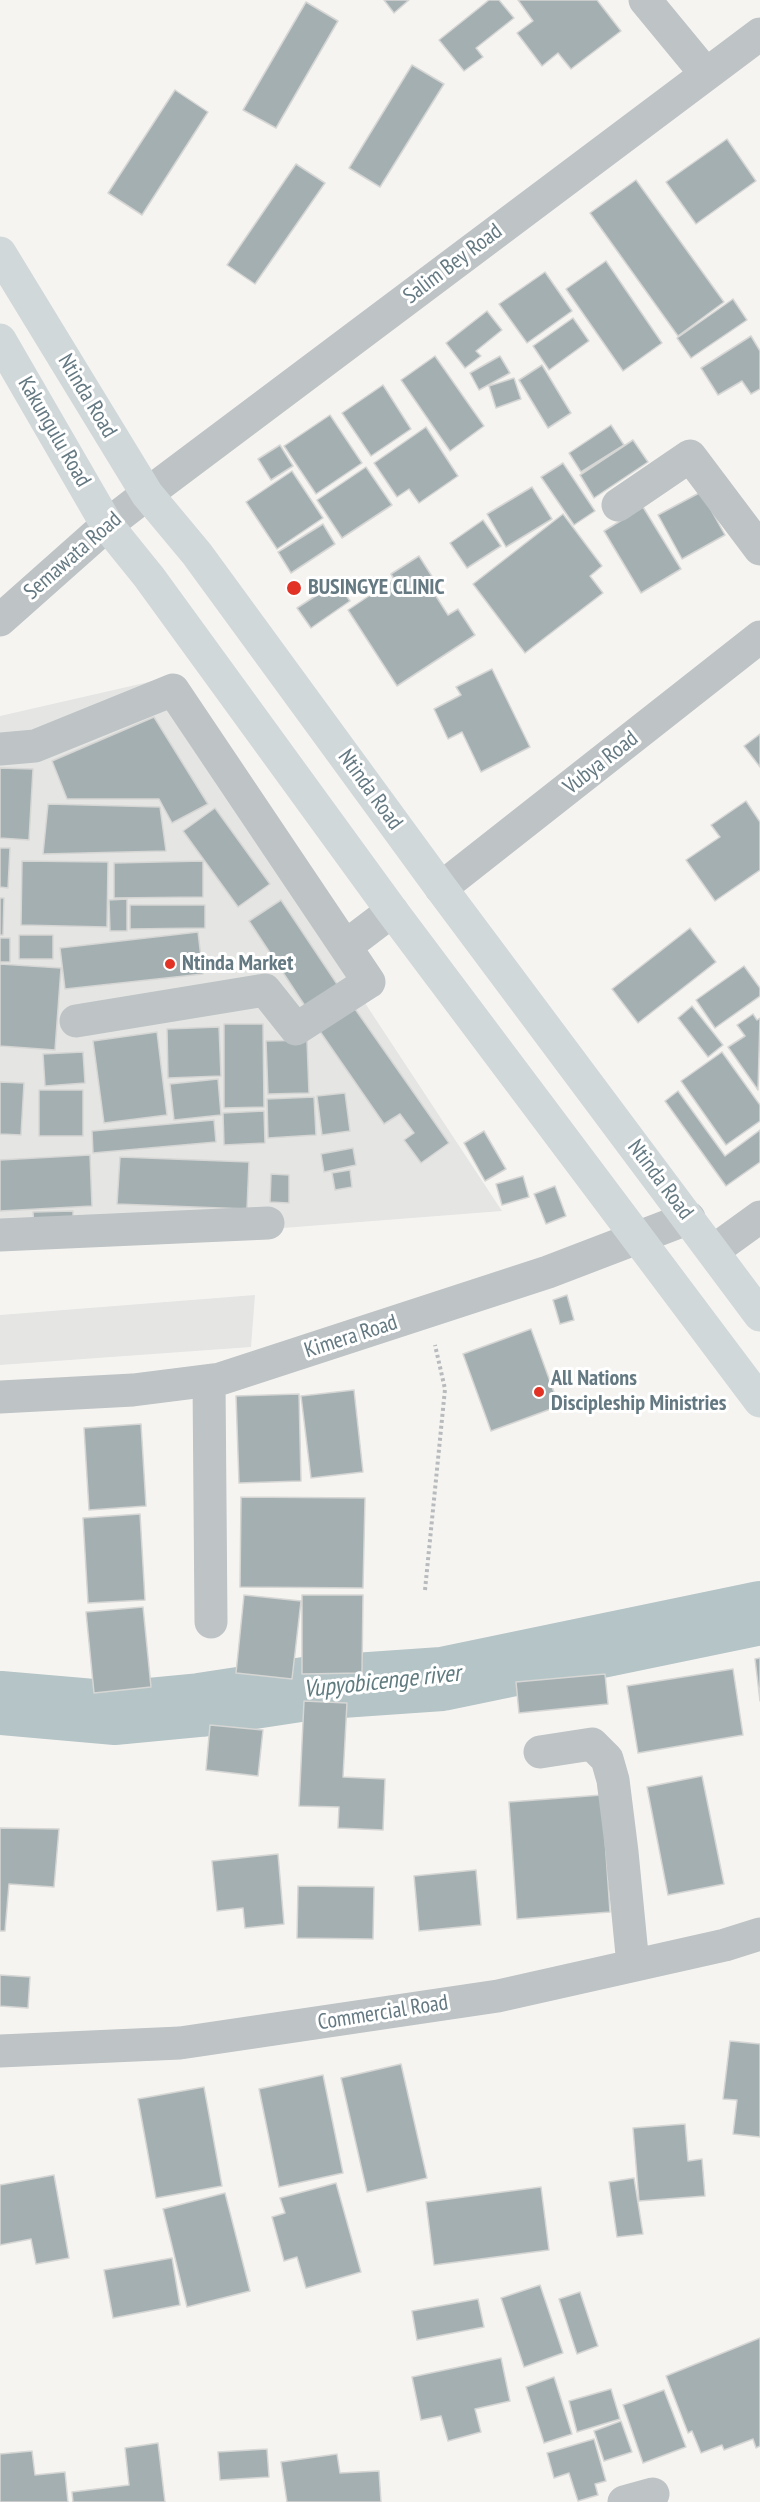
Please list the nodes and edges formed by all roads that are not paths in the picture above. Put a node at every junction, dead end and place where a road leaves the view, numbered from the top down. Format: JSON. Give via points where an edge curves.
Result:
{"nodes":[{"id":1,"x":645,"y":0,"type":"edge"},
{"id":2,"x":760,"y":34,"type":"edge"},
{"id":3,"x":706,"y":74,"type":"junction"},
{"id":4,"x":0,"y":253,"type":"edge"},
{"id":5,"x":0,"y":340,"type":"edge"},
{"id":6,"x":147,"y":494,"type":"junction"},
{"id":7,"x":618,"y":505,"type":"dead end"},
{"id":8,"x":107,"y":525,"type":"junction"},
{"id":9,"x":760,"y":549,"type":"edge"},
{"id":10,"x":0,"y":620,"type":"edge"},
{"id":11,"x":760,"y":637,"type":"edge"},
{"id":12,"x":0,"y":749,"type":"edge"},
{"id":13,"x":441,"y":888,"type":"junction"},
{"id":14,"x":392,"y":911,"type":"junction"},
{"id":15,"x":346,"y":946,"type":"junction"},
{"id":16,"x":76,"y":1021,"type":"dead end"},
{"id":17,"x":760,"y":1216,"type":"edge"},
{"id":18,"x":690,"y":1218,"type":"junction"},
{"id":19,"x":268,"y":1223,"type":"dead end"},
{"id":20,"x":0,"y":1235,"type":"edge"},
{"id":21,"x":639,"y":1238,"type":"junction"},
{"id":22,"x":713,"y":1251,"type":"junction"},
{"id":23,"x":760,"y":1315,"type":"edge"},
{"id":24,"x":208,"y":1380,"type":"junction"},
{"id":25,"x":0,"y":1397,"type":"edge"},
{"id":26,"x":760,"y":1401,"type":"edge"},
{"id":27,"x":211,"y":1622,"type":"dead end"},
{"id":28,"x":540,"y":1752,"type":"dead end"},
{"id":29,"x":760,"y":1934,"type":"edge"},
{"id":30,"x":633,"y":1965,"type":"junction"},
{"id":31,"x":0,"y":2051,"type":"edge"}],
"edges":[{"from":1,"to":3,"type":"street"},
{"from":2,"to":3,"type":"street","name":"Salim Bey Road"},
{"from":3,"to":6,"type":"street","name":"Salim Bey Road"},
{"from":4,"to":6,"type":"main road","name":"Ntinda Road"},
{"from":5,"to":8,"type":"main road","name":"Kakungulu Road"},
{"from":6,"to":8,"type":"street","name":"Semawata Road"},
{"from":6,"to":13,"type":"main road","name":"Ntinda Road","via":[[197,554]]},
{"from":7,"to":9,"type":"street","via":[[690,456]]},
{"from":8,"to":10,"type":"street","name":"Semawata Road"},
{"from":8,"to":14,"type":"main road"},
{"from":11,"to":13,"type":"street","name":"Vubya Road"},
{"from":12,"to":15,"type":"street","via":[[35,746],[173,690]]},
{"from":13,"to":18,"type":"main road","name":"Ntinda Road"},
{"from":14,"to":15,"type":"street"},
{"from":14,"to":21,"type":"main road"},
{"from":15,"to":16,"type":"street","via":[[369,982],[296,1029],[265,990]]},
{"from":17,"to":22,"type":"street"},
{"from":18,"to":21,"type":"street","name":"Kimera Road"},
{"from":18,"to":22,"type":"main road","name":"Ntinda Road"},
{"from":19,"to":20,"type":"street"},
{"from":21,"to":24,"type":"street","name":"Kimera Road","via":[[428,1312],[219,1380]]},
{"from":21,"to":26,"type":"main road"},
{"from":22,"to":23,"type":"main road","name":"Ntinda Road"},
{"from":24,"to":25,"type":"street","name":"Kimera Road","via":[[132,1390]]},
{"from":24,"to":27,"type":"street"},
{"from":28,"to":30,"type":"street","via":[[592,1744],[607,1759],[613,1780]]},
{"from":29,"to":30,"type":"street","name":"Commercial Road"},
{"from":30,"to":31,"type":"street","name":"Commercial Road","via":[[498,1996],[180,2043]]}]}
